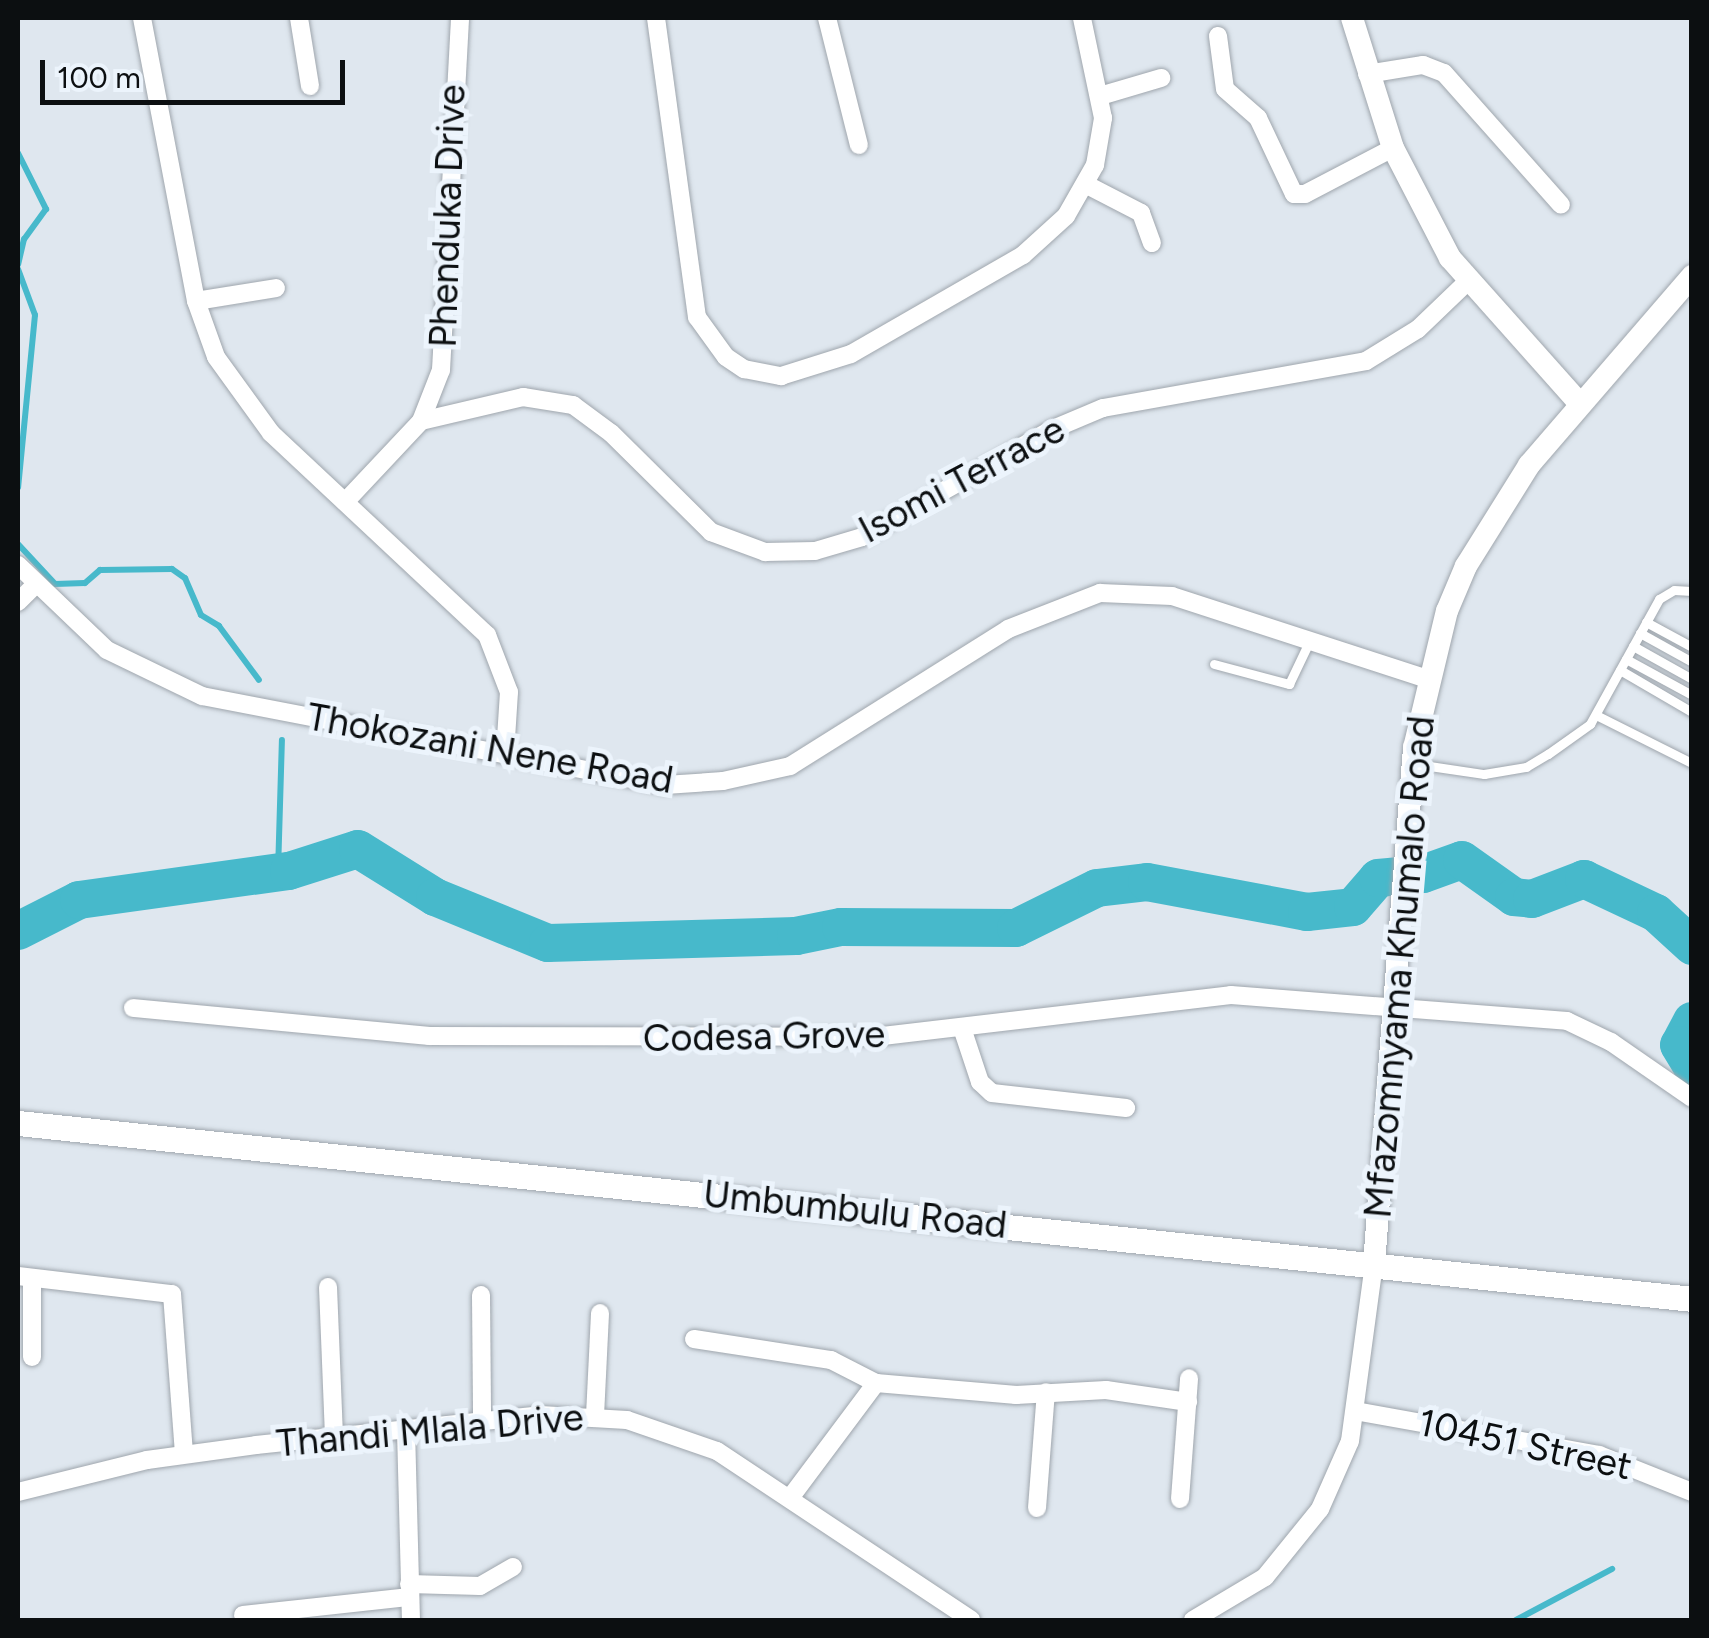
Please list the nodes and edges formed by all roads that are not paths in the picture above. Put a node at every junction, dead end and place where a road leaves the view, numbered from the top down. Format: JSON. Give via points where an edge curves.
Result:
{"nodes":[{"id":1,"x":142,"y":18,"type":"edge"},
{"id":2,"x":298,"y":18,"type":"edge"},
{"id":3,"x":460,"y":18,"type":"edge"},
{"id":4,"x":656,"y":18,"type":"edge"},
{"id":5,"x":827,"y":18,"type":"edge"},
{"id":6,"x":1082,"y":18,"type":"edge"},
{"id":7,"x":1352,"y":18,"type":"edge"},
{"id":8,"x":1218,"y":36,"type":"dead end"},
{"id":9,"x":1367,"y":74,"type":"junction"},
{"id":10,"x":1161,"y":78,"type":"dead end"},
{"id":11,"x":310,"y":86,"type":"dead end"},
{"id":12,"x":1100,"y":96,"type":"junction"},
{"id":13,"x":859,"y":145,"type":"dead end"},
{"id":14,"x":1393,"y":148,"type":"junction"},
{"id":15,"x":1087,"y":185,"type":"junction"},
{"id":16,"x":1561,"y":205,"type":"dead end"},
{"id":17,"x":1152,"y":244,"type":"dead end"},
{"id":18,"x":1692,"y":276,"type":"edge"},
{"id":19,"x":1468,"y":281,"type":"junction"},
{"id":20,"x":276,"y":288,"type":"dead end"},
{"id":21,"x":196,"y":301,"type":"junction"},
{"id":22,"x":1579,"y":403,"type":"junction"},
{"id":23,"x":422,"y":420,"type":"junction"},
{"id":24,"x":345,"y":502,"type":"junction"},
{"id":25,"x":18,"y":564,"type":"edge"},
{"id":26,"x":36,"y":584,"type":"junction"},
{"id":27,"x":1692,"y":591,"type":"edge"},
{"id":28,"x":18,"y":602,"type":"edge"},
{"id":29,"x":1646,"y":622,"type":"junction"},
{"id":30,"x":1640,"y":633,"type":"junction"},
{"id":31,"x":1310,"y":640,"type":"junction"},
{"id":32,"x":1633,"y":646,"type":"junction"},
{"id":33,"x":1692,"y":647,"type":"edge"},
{"id":34,"x":1626,"y":658,"type":"junction"},
{"id":35,"x":1692,"y":662,"type":"edge"},
{"id":36,"x":1214,"y":664,"type":"dead end"},
{"id":37,"x":1620,"y":670,"type":"junction"},
{"id":38,"x":1692,"y":678,"type":"edge"},
{"id":39,"x":1428,"y":679,"type":"junction"},
{"id":40,"x":1692,"y":694,"type":"edge"},
{"id":41,"x":1692,"y":712,"type":"edge"},
{"id":42,"x":1596,"y":714,"type":"junction"},
{"id":43,"x":505,"y":754,"type":"junction"},
{"id":44,"x":1413,"y":763,"type":"junction"},
{"id":45,"x":1692,"y":764,"type":"edge"},
{"id":46,"x":1393,"y":1007,"type":"junction"},
{"id":47,"x":133,"y":1008,"type":"dead end"},
{"id":48,"x":963,"y":1030,"type":"junction"},
{"id":49,"x":1692,"y":1098,"type":"edge"},
{"id":50,"x":1126,"y":1108,"type":"dead end"},
{"id":51,"x":18,"y":1123,"type":"edge"},
{"id":52,"x":1374,"y":1264,"type":"junction"},
{"id":53,"x":25,"y":1277,"type":"edge"},
{"id":54,"x":328,"y":1287,"type":"dead end"},
{"id":55,"x":481,"y":1295,"type":"dead end"},
{"id":56,"x":1692,"y":1298,"type":"edge"},
{"id":57,"x":600,"y":1313,"type":"dead end"},
{"id":58,"x":694,"y":1338,"type":"dead end"},
{"id":59,"x":32,"y":1357,"type":"dead end"},
{"id":60,"x":1189,"y":1378,"type":"dead end"},
{"id":61,"x":876,"y":1383,"type":"junction"},
{"id":62,"x":1046,"y":1392,"type":"junction"},
{"id":63,"x":1188,"y":1402,"type":"junction"},
{"id":64,"x":1355,"y":1411,"type":"junction"},
{"id":65,"x":594,"y":1416,"type":"junction"},
{"id":66,"x":482,"y":1421,"type":"junction"},
{"id":67,"x":406,"y":1430,"type":"junction"},
{"id":68,"x":334,"y":1436,"type":"junction"},
{"id":69,"x":184,"y":1454,"type":"junction"},
{"id":70,"x":18,"y":1492,"type":"edge"},
{"id":71,"x":1692,"y":1492,"type":"edge"},
{"id":72,"x":790,"y":1498,"type":"junction"},
{"id":73,"x":1180,"y":1499,"type":"dead end"},
{"id":74,"x":1037,"y":1508,"type":"dead end"},
{"id":75,"x":512,"y":1566,"type":"dead end"},
{"id":76,"x":410,"y":1590,"type":"junction"},
{"id":77,"x":242,"y":1615,"type":"dead end"},
{"id":78,"x":410,"y":1620,"type":"edge"},
{"id":79,"x":971,"y":1620,"type":"edge"},
{"id":80,"x":1193,"y":1620,"type":"edge"}],
"edges":[{"from":1,"to":21,"type":"street"},
{"from":2,"to":11,"type":"street"},
{"from":3,"to":23,"type":"street","name":"Phenduka Drive","via":[[446,340]]},
{"from":4,"to":15,"type":"street","via":[[692,302],[709,340],[744,369],[781,376],[851,354],[1023,256],[1066,216]]},
{"from":5,"to":13,"type":"street"},
{"from":6,"to":12,"type":"street"},
{"from":7,"to":9,"type":"street"},
{"from":8,"to":14,"type":"street","via":[[1225,89],[1258,118],[1294,194]]},
{"from":9,"to":14,"type":"street"},
{"from":9,"to":16,"type":"street","via":[[1424,65],[1444,72]]},
{"from":10,"to":12,"type":"street"},
{"from":12,"to":15,"type":"street","via":[[1100,142]]},
{"from":14,"to":19,"type":"street"},
{"from":15,"to":17,"type":"street","via":[[1141,213]]},
{"from":18,"to":22,"type":"street","name":"Mfazomnyama Khumalo Road"},
{"from":19,"to":22,"type":"street"},
{"from":19,"to":23,"type":"street","name":"Isomi Terrace","via":[[1418,329],[1366,361],[1103,408],[1053,429],[862,537],[815,551],[765,552],[711,532],[611,433],[573,405],[523,397]]},
{"from":20,"to":21,"type":"street"},
{"from":21,"to":24,"type":"street","via":[[216,357],[250,410]]},
{"from":22,"to":39,"type":"street","name":"Mfazomnyama Khumalo Road","via":[[1466,566]]},
{"from":23,"to":24,"type":"street","name":"Phenduka Drive"},
{"from":24,"to":43,"type":"street","via":[[488,636],[508,692]]},
{"from":25,"to":26,"type":"street","name":"Thokozani Nene Road"},
{"from":26,"to":28,"type":"street"},
{"from":26,"to":43,"type":"street","name":"Thokozani Nene Road","via":[[106,650],[202,696]]},
{"from":27,"to":29,"type":"lane","via":[[1666,593]]},
{"from":29,"to":30,"type":"lane"},
{"from":29,"to":33,"type":"lane"},
{"from":30,"to":32,"type":"lane"},
{"from":30,"to":35,"type":"lane"},
{"from":31,"to":36,"type":"lane","via":[[1289,684]]},
{"from":31,"to":39,"type":"street","name":"Thokozani Nene Road"},
{"from":31,"to":43,"type":"street","name":"Thokozani Nene Road","via":[[1172,596],[1100,593],[1008,629],[817,752],[767,773],[665,785]]},
{"from":32,"to":34,"type":"lane"},
{"from":32,"to":38,"type":"lane"},
{"from":34,"to":37,"type":"lane"},
{"from":34,"to":40,"type":"lane"},
{"from":37,"to":41,"type":"lane"},
{"from":37,"to":42,"type":"lane"},
{"from":39,"to":44,"type":"street","name":"Mfazomnyama Khumalo Road"},
{"from":42,"to":44,"type":"lane","via":[[1582,732],[1526,767],[1484,774]]},
{"from":42,"to":45,"type":"lane"},
{"from":44,"to":46,"type":"street","name":"Mfazomnyama Khumalo Road"},
{"from":46,"to":48,"type":"street","name":"Codesa Grove","via":[[1206,996]]},
{"from":46,"to":49,"type":"street","name":"Codesa Grove","via":[[1567,1021],[1611,1042]]},
{"from":46,"to":52,"type":"street","name":"Mfazomnyama Khumalo Road"},
{"from":47,"to":48,"type":"street","name":"Codesa Grove","via":[[447,1036],[856,1037]]},
{"from":48,"to":50,"type":"street","via":[[980,1082],[992,1094]]},
{"from":51,"to":52,"type":"main road","name":"Umbumbulu Road"},
{"from":52,"to":56,"type":"main road","name":"Umbumbulu Road"},
{"from":52,"to":64,"type":"street"},
{"from":53,"to":59,"type":"street"},
{"from":53,"to":69,"type":"street","via":[[172,1294]]},
{"from":54,"to":68,"type":"street"},
{"from":55,"to":66,"type":"street"},
{"from":57,"to":65,"type":"street"},
{"from":58,"to":61,"type":"street","via":[[831,1360]]},
{"from":60,"to":63,"type":"street"},
{"from":61,"to":62,"type":"street"},
{"from":61,"to":72,"type":"street"},
{"from":62,"to":63,"type":"street","via":[[1127,1391]]},
{"from":62,"to":74,"type":"street"},
{"from":63,"to":73,"type":"street"},
{"from":64,"to":71,"type":"street","name":"10451 Street","via":[[1599,1455]]},
{"from":64,"to":80,"type":"street","via":[[1339,1469],[1306,1532],[1265,1577]]},
{"from":65,"to":66,"type":"street","name":"Thandi Mlala Drive"},
{"from":65,"to":72,"type":"street","name":"Thandi Mlala Drive","via":[[692,1440]]},
{"from":66,"to":67,"type":"street","name":"Thandi Mlala Drive"},
{"from":67,"to":68,"type":"street","name":"Thandi Mlala Drive"},
{"from":67,"to":76,"type":"street"},
{"from":68,"to":69,"type":"street","name":"Thandi Mlala Drive"},
{"from":69,"to":70,"type":"street","name":"Thandi Mlala Drive"},
{"from":72,"to":79,"type":"street","name":"Thandi Mlala Drive"},
{"from":75,"to":76,"type":"street","via":[[480,1586]]},
{"from":76,"to":77,"type":"street"},
{"from":76,"to":78,"type":"street"}]}
